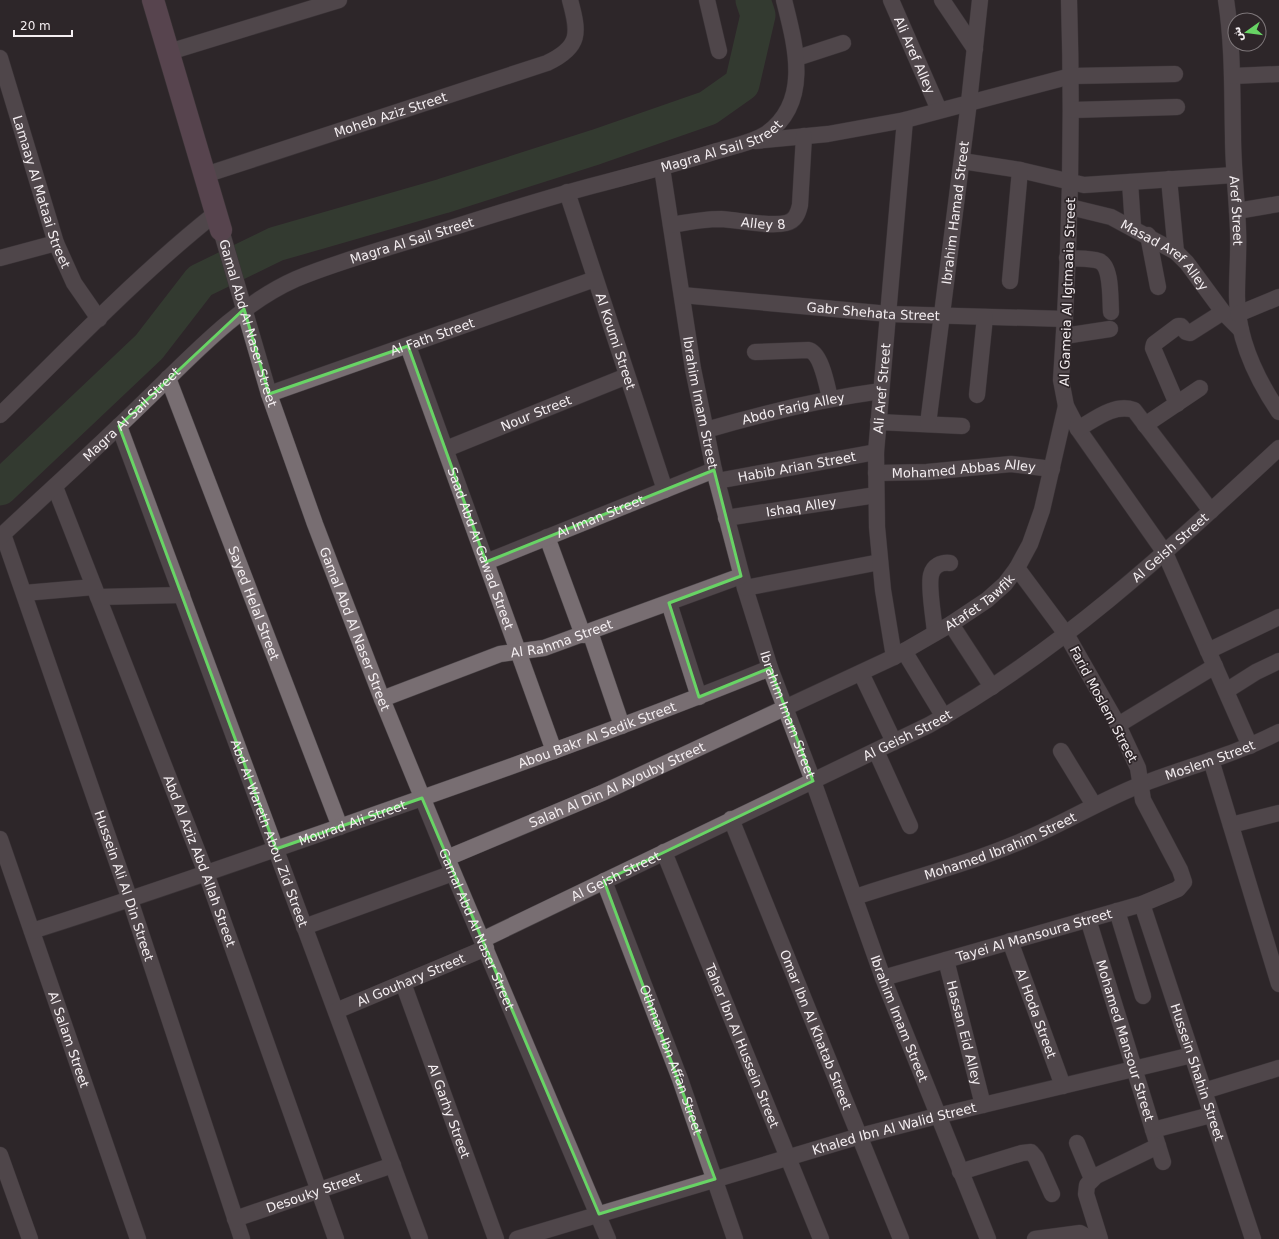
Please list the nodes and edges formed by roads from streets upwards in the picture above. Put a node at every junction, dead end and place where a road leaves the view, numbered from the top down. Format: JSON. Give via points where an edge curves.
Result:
{"nodes":[{"id":1,"x":154,"y":0,"type":"edge"},
{"id":2,"x":339,"y":0,"type":"edge"},
{"id":3,"x":570,"y":0,"type":"edge"},
{"id":4,"x":707,"y":0,"type":"edge"},
{"id":5,"x":784,"y":0,"type":"edge"},
{"id":6,"x":891,"y":0,"type":"edge"},
{"id":7,"x":942,"y":0,"type":"edge"},
{"id":8,"x":980,"y":0,"type":"edge"},
{"id":9,"x":1069,"y":0,"type":"edge"},
{"id":10,"x":1226,"y":0,"type":"edge"},
{"id":11,"x":843,"y":43,"type":"dead end"},
{"id":12,"x":975,"y":49,"type":"junction"},
{"id":13,"x":719,"y":51,"type":"dead end"},
{"id":14,"x":169,"y":52,"type":"junction"},
{"id":15,"x":0,"y":58,"type":"edge"},
{"id":16,"x":797,"y":58,"type":"junction"},
{"id":17,"x":1175,"y":74,"type":"dead end"},
{"id":18,"x":1279,"y":74,"type":"edge"},
{"id":19,"x":1071,"y":76,"type":"junction"},
{"id":20,"x":1233,"y":76,"type":"junction"},
{"id":21,"x":3,"y":78,"type":"edge"},
{"id":22,"x":969,"y":102,"type":"junction"},
{"id":23,"x":1176,"y":107,"type":"dead end"},
{"id":24,"x":939,"y":110,"type":"junction"},
{"id":25,"x":1072,"y":110,"type":"junction"},
{"id":26,"x":905,"y":120,"type":"junction"},
{"id":27,"x":804,"y":136,"type":"junction"},
{"id":28,"x":750,"y":142,"type":"junction"},
{"id":29,"x":962,"y":161,"type":"junction"},
{"id":30,"x":662,"y":168,"type":"junction"},
{"id":31,"x":1020,"y":170,"type":"junction"},
{"id":32,"x":205,"y":175,"type":"junction"},
{"id":33,"x":1234,"y":175,"type":"junction"},
{"id":34,"x":1169,"y":179,"type":"junction"},
{"id":35,"x":1130,"y":182,"type":"junction"},
{"id":36,"x":1071,"y":183,"type":"junction"},
{"id":37,"x":567,"y":192,"type":"junction"},
{"id":38,"x":1279,"y":204,"type":"edge"},
{"id":39,"x":1070,"y":207,"type":"junction"},
{"id":40,"x":1237,"y":212,"type":"junction"},
{"id":41,"x":219,"y":221,"type":"junction"},
{"id":42,"x":671,"y":225,"type":"junction"},
{"id":43,"x":1133,"y":227,"type":"junction"},
{"id":44,"x":1148,"y":235,"type":"junction"},
{"id":45,"x":56,"y":243,"type":"junction"},
{"id":46,"x":1176,"y":252,"type":"junction"},
{"id":47,"x":0,"y":258,"type":"edge"},
{"id":48,"x":1067,"y":258,"type":"junction"},
{"id":49,"x":595,"y":279,"type":"junction"},
{"id":50,"x":1010,"y":281,"type":"dead end"},
{"id":51,"x":1158,"y":287,"type":"dead end"},
{"id":52,"x":682,"y":296,"type":"junction"},
{"id":53,"x":1279,"y":297,"type":"edge"},
{"id":54,"x":244,"y":309,"type":"junction"},
{"id":55,"x":1111,"y":312,"type":"dead end"},
{"id":56,"x":1230,"y":313,"type":"junction"},
{"id":57,"x":889,"y":314,"type":"junction"},
{"id":58,"x":942,"y":316,"type":"junction"},
{"id":59,"x":984,"y":317,"type":"junction"},
{"id":60,"x":99,"y":319,"type":"junction"},
{"id":61,"x":1065,"y":320,"type":"junction"},
{"id":62,"x":1110,"y":329,"type":"dead end"},
{"id":63,"x":1064,"y":336,"type":"junction"},
{"id":64,"x":408,"y":346,"type":"junction"},
{"id":65,"x":755,"y":352,"type":"dead end"},
{"id":66,"x":627,"y":376,"type":"junction"},
{"id":67,"x":168,"y":378,"type":"junction"},
{"id":68,"x":1200,"y":388,"type":"dead end"},
{"id":69,"x":881,"y":391,"type":"junction"},
{"id":70,"x":269,"y":394,"type":"junction"},
{"id":71,"x":977,"y":394,"type":"dead end"},
{"id":72,"x":830,"y":398,"type":"junction"},
{"id":73,"x":1177,"y":404,"type":"junction"},
{"id":74,"x":1066,"y":406,"type":"junction"},
{"id":75,"x":1279,"y":412,"type":"edge"},
{"id":76,"x":0,"y":415,"type":"edge"},
{"id":77,"x":878,"y":422,"type":"junction"},
{"id":78,"x":928,"y":424,"type":"junction"},
{"id":79,"x":1145,"y":425,"type":"junction"},
{"id":80,"x":119,"y":426,"type":"junction"},
{"id":81,"x":962,"y":426,"type":"dead end"},
{"id":82,"x":1078,"y":429,"type":"junction"},
{"id":83,"x":706,"y":430,"type":"junction"},
{"id":84,"x":1279,"y":448,"type":"edge"},
{"id":85,"x":446,"y":449,"type":"junction"},
{"id":86,"x":876,"y":452,"type":"junction"},
{"id":87,"x":1052,"y":469,"type":"junction"},
{"id":88,"x":876,"y":473,"type":"junction"},
{"id":89,"x":715,"y":476,"type":"junction"},
{"id":90,"x":55,"y":487,"type":"junction"},
{"id":91,"x":665,"y":490,"type":"junction"},
{"id":92,"x":876,"y":495,"type":"junction"},
{"id":93,"x":1211,"y":511,"type":"junction"},
{"id":94,"x":726,"y":518,"type":"junction"},
{"id":95,"x":2,"y":535,"type":"edge"},
{"id":96,"x":547,"y":538,"type":"junction"},
{"id":97,"x":1166,"y":553,"type":"junction"},
{"id":98,"x":486,"y":562,"type":"junction"},
{"id":99,"x":880,"y":562,"type":"junction"},
{"id":100,"x":950,"y":563,"type":"dead end"},
{"id":101,"x":1018,"y":568,"type":"junction"},
{"id":102,"x":743,"y":582,"type":"junction"},
{"id":103,"x":24,"y":592,"type":"junction"},
{"id":104,"x":96,"y":592,"type":"junction"},
{"id":105,"x":182,"y":595,"type":"junction"},
{"id":106,"x":669,"y":603,"type":"junction"},
{"id":107,"x":1279,"y":617,"type":"edge"},
{"id":108,"x":951,"y":624,"type":"junction"},
{"id":109,"x":935,"y":633,"type":"junction"},
{"id":110,"x":586,"y":634,"type":"junction"},
{"id":111,"x":1066,"y":634,"type":"junction"},
{"id":112,"x":1208,"y":651,"type":"junction"},
{"id":113,"x":519,"y":652,"type":"junction"},
{"id":114,"x":899,"y":654,"type":"junction"},
{"id":115,"x":1279,"y":661,"type":"edge"},
{"id":116,"x":1215,"y":666,"type":"junction"},
{"id":117,"x":770,"y":668,"type":"junction"},
{"id":118,"x":861,"y":673,"type":"junction"},
{"id":119,"x":992,"y":687,"type":"junction"},
{"id":120,"x":1226,"y":691,"type":"junction"},
{"id":121,"x":699,"y":697,"type":"junction"},
{"id":122,"x":382,"y":699,"type":"junction"},
{"id":123,"x":785,"y":708,"type":"junction"},
{"id":124,"x":944,"y":717,"type":"junction"},
{"id":125,"x":1118,"y":725,"type":"junction"},
{"id":126,"x":622,"y":726,"type":"junction"},
{"id":127,"x":1279,"y":732,"type":"edge"},
{"id":128,"x":894,"y":742,"type":"junction"},
{"id":129,"x":1250,"y":746,"type":"junction"},
{"id":130,"x":876,"y":750,"type":"junction"},
{"id":131,"x":1061,"y":750,"type":"dead end"},
{"id":132,"x":554,"y":751,"type":"junction"},
{"id":133,"x":1211,"y":760,"type":"junction"},
{"id":134,"x":813,"y":781,"type":"junction"},
{"id":135,"x":1140,"y":784,"type":"junction"},
{"id":136,"x":422,"y":798,"type":"junction"},
{"id":137,"x":1094,"y":805,"type":"junction"},
{"id":138,"x":1279,"y":813,"type":"edge"},
{"id":139,"x":731,"y":819,"type":"junction"},
{"id":140,"x":1230,"y":825,"type":"junction"},
{"id":141,"x":910,"y":826,"type":"dead end"},
{"id":142,"x":340,"y":827,"type":"junction"},
{"id":143,"x":0,"y":839,"type":"edge"},
{"id":144,"x":276,"y":849,"type":"junction"},
{"id":145,"x":664,"y":852,"type":"junction"},
{"id":146,"x":447,"y":858,"type":"junction"},
{"id":147,"x":206,"y":873,"type":"junction"},
{"id":148,"x":453,"y":873,"type":"junction"},
{"id":149,"x":604,"y":881,"type":"junction"},
{"id":150,"x":1182,"y":886,"type":"joint"},
{"id":151,"x":855,"y":896,"type":"junction"},
{"id":152,"x":130,"y":900,"type":"junction"},
{"id":153,"x":1142,"y":904,"type":"junction"},
{"id":154,"x":1117,"y":911,"type":"junction"},
{"id":155,"x":1088,"y":919,"type":"junction"},
{"id":156,"x":304,"y":927,"type":"junction"},
{"id":157,"x":32,"y":931,"type":"junction"},
{"id":158,"x":1272,"y":940,"type":"edge"},
{"id":159,"x":1010,"y":941,"type":"junction"},
{"id":160,"x":484,"y":944,"type":"junction"},
{"id":161,"x":946,"y":960,"type":"junction"},
{"id":162,"x":884,"y":978,"type":"junction"},
{"id":163,"x":403,"y":983,"type":"junction"},
{"id":164,"x":1279,"y":984,"type":"edge"},
{"id":165,"x":1143,"y":996,"type":"dead end"},
{"id":166,"x":336,"y":1011,"type":"junction"},
{"id":167,"x":1192,"y":1055,"type":"junction"},
{"id":168,"x":1134,"y":1068,"type":"junction"},
{"id":169,"x":1279,"y":1068,"type":"edge"},
{"id":170,"x":1062,"y":1086,"type":"junction"},
{"id":171,"x":1204,"y":1091,"type":"junction"},
{"id":172,"x":983,"y":1105,"type":"junction"},
{"id":173,"x":1211,"y":1114,"type":"junction"},
{"id":174,"x":937,"y":1116,"type":"junction"},
{"id":175,"x":1153,"y":1130,"type":"junction"},
{"id":176,"x":860,"y":1136,"type":"junction"},
{"id":177,"x":1076,"y":1143,"type":"dead end"},
{"id":178,"x":1158,"y":1146,"type":"junction"},
{"id":179,"x":0,"y":1155,"type":"edge"},
{"id":180,"x":788,"y":1157,"type":"junction"},
{"id":181,"x":1162,"y":1162,"type":"dead end"},
{"id":182,"x":393,"y":1165,"type":"junction"},
{"id":183,"x":960,"y":1172,"type":"junction"},
{"id":184,"x":1092,"y":1178,"type":"junction"},
{"id":185,"x":715,"y":1179,"type":"junction"},
{"id":186,"x":320,"y":1190,"type":"junction"},
{"id":187,"x":1052,"y":1194,"type":"dead end"},
{"id":188,"x":599,"y":1214,"type":"junction"},
{"id":189,"x":235,"y":1220,"type":"junction"},
{"id":190,"x":30,"y":1239,"type":"edge"},
{"id":191,"x":138,"y":1239,"type":"edge"},
{"id":192,"x":242,"y":1239,"type":"edge"},
{"id":193,"x":336,"y":1239,"type":"edge"},
{"id":194,"x":420,"y":1239,"type":"edge"},
{"id":195,"x":496,"y":1239,"type":"edge"},
{"id":196,"x":517,"y":1239,"type":"edge"},
{"id":197,"x":608,"y":1239,"type":"edge"},
{"id":198,"x":736,"y":1239,"type":"edge"},
{"id":199,"x":821,"y":1239,"type":"edge"},
{"id":200,"x":901,"y":1239,"type":"edge"},
{"id":201,"x":988,"y":1239,"type":"edge"},
{"id":202,"x":1035,"y":1239,"type":"edge"},
{"id":203,"x":1091,"y":1239,"type":"edge"},
{"id":204,"x":1100,"y":1239,"type":"edge"},
{"id":205,"x":1252,"y":1239,"type":"edge"}],
"edges":[{"from":1,"to":14,"type":"street","name":"Gamal Abd Al Naser Street"},
{"from":2,"to":14,"type":"street"},
{"from":3,"to":32,"type":"street","name":"Moheb Aziz Street","via":[[576,22],[575,37],[563,55]]},
{"from":4,"to":13,"type":"street"},
{"from":5,"to":16,"type":"street","name":"Magra Al Sail Street"},
{"from":6,"to":24,"type":"street","name":"Ali Aref Alley"},
{"from":7,"to":12,"type":"street"},
{"from":8,"to":12,"type":"street","name":"Ibrahim Hamad Street"},
{"from":9,"to":19,"type":"street","name":"Al Gameia Al Igtmaaia Street"},
{"from":10,"to":20,"type":"street","name":"Aref Street"},
{"from":11,"to":16,"type":"street"},
{"from":12,"to":22,"type":"street","name":"Ibrahim Hamad Street"},
{"from":14,"to":32,"type":"street","name":"Gamal Abd Al Naser Street"},
{"from":15,"to":21,"type":"street","name":"Lamaay Al Mataai Street"},
{"from":16,"to":28,"type":"street","name":"Magra Al Sail Street","via":[[797,82],[790,105],[780,121],[766,134]]},
{"from":17,"to":19,"type":"street"},
{"from":18,"to":20,"type":"street"},
{"from":19,"to":22,"type":"street"},
{"from":19,"to":25,"type":"street","name":"Al Gameia Al Igtmaaia Street"},
{"from":20,"to":33,"type":"street","name":"Aref Street"},
{"from":21,"to":45,"type":"street","name":"Lamaay Al Mataai Street"},
{"from":22,"to":24,"type":"street"},
{"from":22,"to":29,"type":"street","name":"Ibrahim Hamad Street"},
{"from":23,"to":25,"type":"street"},
{"from":24,"to":26,"type":"street"},
{"from":25,"to":36,"type":"street","name":"Al Gameia Al Igtmaaia Street"},
{"from":26,"to":27,"type":"street"},
{"from":26,"to":57,"type":"street","name":"Ali Aref Street"},
{"from":27,"to":28,"type":"street"},
{"from":27,"to":42,"type":"street","name":"Alley 8","via":[[800,206],[798,215],[792,221],[777,224],[721,219]]},
{"from":28,"to":30,"type":"street","name":"Magra Al Sail Street"},
{"from":29,"to":31,"type":"street"},
{"from":29,"to":58,"type":"street","name":"Ibrahim Hamad Street"},
{"from":30,"to":37,"type":"street","name":"Magra Al Sail Street"},
{"from":30,"to":42,"type":"street","name":"Ibrahim Imam Street"},
{"from":31,"to":36,"type":"street"},
{"from":31,"to":50,"type":"street"},
{"from":32,"to":41,"type":"street","name":"Gamal Abd Al Naser Street"},
{"from":33,"to":34,"type":"street"},
{"from":33,"to":40,"type":"street","name":"Aref Street"},
{"from":34,"to":35,"type":"street"},
{"from":34,"to":46,"type":"street"},
{"from":35,"to":36,"type":"street","via":[[1084,185]]},
{"from":35,"to":43,"type":"street"},
{"from":36,"to":39,"type":"street","name":"Al Gameia Al Igtmaaia Street"},
{"from":37,"to":49,"type":"street","name":"Al Koumi Street"},
{"from":37,"to":54,"type":"street","name":"Magra Al Sail Street","via":[[336,264],[295,280]]},
{"from":38,"to":40,"type":"street"},
{"from":39,"to":43,"type":"street","name":"Masad Aref Alley","via":[[1111,217]]},
{"from":39,"to":48,"type":"street","name":"Al Gameia Al Igtmaaia Street"},
{"from":40,"to":56,"type":"street","name":"Aref Street"},
{"from":41,"to":54,"type":"street","name":"Gamal Abd Al Naser Street"},
{"from":41,"to":60,"type":"street","via":[[185,237]]},
{"from":42,"to":52,"type":"street","name":"Ibrahim Imam Street"},
{"from":43,"to":44,"type":"street","name":"Masad Aref Alley"},
{"from":44,"to":46,"type":"street","name":"Masad Aref Alley"},
{"from":44,"to":51,"type":"street"},
{"from":45,"to":47,"type":"street"},
{"from":45,"to":60,"type":"street","name":"Lamaay Al Mataai Street","via":[[74,283]]},
{"from":46,"to":56,"type":"street","name":"Masad Aref Alley"},
{"from":48,"to":55,"type":"street","via":[[1098,261],[1106,266],[1109,275]]},
{"from":48,"to":61,"type":"street","name":"Al Gameia Al Igtmaaia Street"},
{"from":49,"to":64,"type":"street","name":"Al Fath Street"},
{"from":49,"to":66,"type":"street","name":"Al Koumi Street"},
{"from":52,"to":57,"type":"street","name":"Gabr Shehata Street"},
{"from":52,"to":83,"type":"street","name":"Ibrahim Imam Street","via":[[693,369]]},
{"from":53,"to":56,"type":"street"},
{"from":54,"to":67,"type":"street","name":"Magra Al Sail Street"},
{"from":54,"to":70,"type":"street","name":"Gamal Abd Al Naser Street"},
{"from":56,"to":73,"type":"street","via":[[1190,333],[1178,326],[1154,344],[1153,348]]},
{"from":56,"to":75,"type":"street","name":"Aref Street","via":[[1241,330],[1260,379]]},
{"from":57,"to":58,"type":"street","name":"Gabr Shehata Street"},
{"from":57,"to":69,"type":"street","name":"Ali Aref Street"},
{"from":58,"to":59,"type":"street","name":"Gabr Shehata Street"},
{"from":58,"to":78,"type":"street","name":"Ibrahim Hamad Street"},
{"from":59,"to":61,"type":"street","name":"Gabr Shehata Street"},
{"from":59,"to":71,"type":"street"},
{"from":60,"to":76,"type":"street"},
{"from":61,"to":63,"type":"street","name":"Al Gameia Al Igtmaaia Street"},
{"from":62,"to":63,"type":"street"},
{"from":63,"to":74,"type":"street","name":"Al Gameia Al Igtmaaia Street","via":[[1061,380]]},
{"from":64,"to":70,"type":"street","name":"Al Fath Street"},
{"from":64,"to":85,"type":"street","name":"Saad Abd Al Gawad Street"},
{"from":65,"to":72,"type":"street","via":[[814,352]]},
{"from":66,"to":85,"type":"street","name":"Nour Street"},
{"from":66,"to":91,"type":"street","name":"Al Koumi Street"},
{"from":67,"to":80,"type":"street","name":"Magra Al Sail Street"},
{"from":67,"to":142,"type":"street","name":"Sayed Helal Street"},
{"from":68,"to":73,"type":"street"},
{"from":69,"to":72,"type":"street","name":"Abdo Farig Alley"},
{"from":69,"to":77,"type":"street","name":"Ali Aref Street"},
{"from":70,"to":122,"type":"street","name":"Gamal Abd Al Naser Street","via":[[315,524]]},
{"from":72,"to":83,"type":"street","name":"Abdo Farig Alley"},
{"from":73,"to":79,"type":"street"},
{"from":74,"to":82,"type":"street","name":"Al Gameia Al Igtmaaia Street"},
{"from":74,"to":87,"type":"street","name":"Atafet Tawfik"},
{"from":77,"to":78,"type":"street"},
{"from":77,"to":86,"type":"street","name":"Ali Aref Street"},
{"from":78,"to":81,"type":"street"},
{"from":79,"to":82,"type":"street","via":[[1134,410],[1122,408],[1114,409]]},
{"from":79,"to":93,"type":"street"},
{"from":80,"to":90,"type":"street","name":"Magra Al Sail Street"},
{"from":80,"to":105,"type":"street","name":"Abd Al Wareth Abou Zid Street"},
{"from":82,"to":97,"type":"street","name":"Al Gameia Al Igtmaaia Street"},
{"from":83,"to":89,"type":"street","name":"Ibrahim Imam Street"},
{"from":84,"to":93,"type":"street","name":"Al Geish Street"},
{"from":85,"to":98,"type":"street","name":"Saad Abd Al Gawad Street"},
{"from":86,"to":88,"type":"street","name":"Ali Aref Street"},
{"from":86,"to":89,"type":"street","name":"Habib Arian Street"},
{"from":87,"to":88,"type":"street","name":"Mohamed Abbas Alley","via":[[1011,464],[927,472]]},
{"from":87,"to":101,"type":"street","name":"Atafet Tawfik","via":[[1042,510]]},
{"from":88,"to":92,"type":"street","name":"Ali Aref Street"},
{"from":89,"to":91,"type":"street","name":"Al Iman Street"},
{"from":89,"to":94,"type":"street","name":"Ibrahim Imam Street"},
{"from":90,"to":95,"type":"street","name":"Magra Al Sail Street"},
{"from":90,"to":104,"type":"street","name":"Abd Al Aziz Abd Allah Street"},
{"from":91,"to":96,"type":"street","name":"Al Iman Street"},
{"from":92,"to":94,"type":"street","name":"Ishaq Alley"},
{"from":92,"to":99,"type":"street","name":"Ali Aref Street"},
{"from":93,"to":97,"type":"street","name":"Al Geish Street"},
{"from":94,"to":102,"type":"street","name":"Ibrahim Imam Street"},
{"from":95,"to":103,"type":"street","name":"Hussein Ali Al Din Street"},
{"from":96,"to":98,"type":"street","name":"Al Iman Street"},
{"from":96,"to":110,"type":"street"},
{"from":97,"to":111,"type":"street","name":"Al Geish Street"},
{"from":97,"to":112,"type":"street","name":"Al Gameia Al Igtmaaia Street"},
{"from":98,"to":113,"type":"street","name":"Saad Abd Al Gawad Street"},
{"from":99,"to":102,"type":"street","name":"Al Rahma Street"},
{"from":99,"to":114,"type":"street","name":"Ali Aref Street"},
{"from":100,"to":109,"type":"street","via":[[936,566],[931,575]]},
{"from":101,"to":108,"type":"street","name":"Atafet Tawfik","via":[[987,600]]},
{"from":101,"to":111,"type":"street","name":"Farid Moslem Street"},
{"from":102,"to":106,"type":"street","name":"Al Rahma Street"},
{"from":102,"to":117,"type":"street","name":"Ibrahim Imam Street"},
{"from":103,"to":104,"type":"street"},
{"from":103,"to":152,"type":"street","name":"Hussein Ali Al Din Street"},
{"from":104,"to":105,"type":"street"},
{"from":104,"to":147,"type":"street","name":"Abd Al Aziz Abd Allah Street"},
{"from":105,"to":144,"type":"street","name":"Abd Al Wareth Abou Zid Street"},
{"from":106,"to":110,"type":"street","name":"Al Rahma Street"},
{"from":106,"to":121,"type":"street"},
{"from":107,"to":112,"type":"street"},
{"from":108,"to":109,"type":"street","name":"Atafet Tawfik"},
{"from":108,"to":119,"type":"street"},
{"from":109,"to":114,"type":"street","name":"Atafet Tawfik"},
{"from":110,"to":113,"type":"street","name":"Al Rahma Street","via":[[544,648]]},
{"from":110,"to":126,"type":"street"},
{"from":111,"to":119,"type":"street","name":"Al Geish Street"},
{"from":111,"to":125,"type":"street","name":"Farid Moslem Street"},
{"from":112,"to":116,"type":"street","name":"Al Gameia Al Igtmaaia Street"},
{"from":113,"to":122,"type":"street","name":"Al Rahma Street","via":[[500,654]]},
{"from":113,"to":132,"type":"street","name":"Saad Abd Al Gawad Street"},
{"from":114,"to":118,"type":"street","name":"Atafet Tawfik"},
{"from":114,"to":124,"type":"street","name":"Ali Aref Street"},
{"from":115,"to":120,"type":"street"},
{"from":116,"to":120,"type":"street","name":"Al Gameia Al Igtmaaia Street"},
{"from":116,"to":125,"type":"street"},
{"from":117,"to":121,"type":"street","name":"Abou Bakr Al Sedik Street"},
{"from":117,"to":123,"type":"street","name":"Ibrahim Imam Street"},
{"from":118,"to":123,"type":"street","name":"Atafet Tawfik"},
{"from":118,"to":128,"type":"street"},
{"from":119,"to":124,"type":"street","name":"Al Geish Street"},
{"from":120,"to":129,"type":"street","name":"Al Gameia Al Igtmaaia Street"},
{"from":121,"to":126,"type":"street","name":"Abou Bakr Al Sedik Street"},
{"from":122,"to":136,"type":"street","name":"Gamal Abd Al Naser Street"},
{"from":123,"to":134,"type":"street","name":"Ibrahim Imam Street"},
{"from":123,"to":146,"type":"street","name":"Salah Al Din Al Ayouby Street","via":[[602,793]]},
{"from":124,"to":128,"type":"street","name":"Al Geish Street"},
{"from":125,"to":135,"type":"street","name":"Farid Moslem Street","via":[[1138,768]]},
{"from":126,"to":132,"type":"street","name":"Abou Bakr Al Sedik Street"},
{"from":127,"to":129,"type":"street","name":"Moslem Street"},
{"from":128,"to":130,"type":"street","name":"Al Geish Street"},
{"from":129,"to":133,"type":"street","name":"Moslem Street"},
{"from":130,"to":134,"type":"street","name":"Al Geish Street"},
{"from":130,"to":141,"type":"street"},
{"from":131,"to":137,"type":"street"},
{"from":132,"to":136,"type":"street","name":"Abou Bakr Al Sedik Street"},
{"from":133,"to":135,"type":"street","name":"Moslem Street"},
{"from":133,"to":140,"type":"street"},
{"from":134,"to":139,"type":"street","name":"Al Geish Street"},
{"from":134,"to":151,"type":"street","name":"Ibrahim Imam Street"},
{"from":135,"to":137,"type":"street","name":"Mohamed Ibrahim Street"},
{"from":135,"to":150,"type":"street","name":"Farid Moslem Street","via":[[1146,807],[1180,870],[1184,882]]},
{"from":136,"to":142,"type":"street","name":"Mourad Ali Street"},
{"from":136,"to":146,"type":"street","name":"Gamal Abd Al Naser Street"},
{"from":137,"to":151,"type":"street","name":"Mohamed Ibrahim Street","via":[[1044,831],[997,851]]},
{"from":138,"to":140,"type":"street"},
{"from":139,"to":145,"type":"street","name":"Al Geish Street"},
{"from":139,"to":176,"type":"street","name":"Omar Ibn Al Khatab Street"},
{"from":140,"to":158,"type":"street"},
{"from":142,"to":144,"type":"street","name":"Mourad Ali Street"},
{"from":143,"to":157,"type":"street","name":"Al Salam Street"},
{"from":144,"to":147,"type":"street","name":"Mourad Ali Street"},
{"from":144,"to":156,"type":"street","name":"Abd Al Wareth Abou Zid Street"},
{"from":145,"to":149,"type":"street","name":"Al Geish Street"},
{"from":145,"to":180,"type":"street","name":"Taher Ibn Al Hussein Street"},
{"from":146,"to":148,"type":"street","name":"Gamal Abd Al Naser Street"},
{"from":147,"to":152,"type":"street","name":"Mourad Ali Street"},
{"from":147,"to":186,"type":"street","name":"Abd Al Aziz Abd Allah Street"},
{"from":148,"to":156,"type":"street"},
{"from":148,"to":160,"type":"street","name":"Gamal Abd Al Naser Street"},
{"from":149,"to":160,"type":"street","name":"Al Geish Street"},
{"from":149,"to":185,"type":"street","name":"Othman Ibn Affan Street","via":[[643,979]]},
{"from":150,"to":153,"type":"street","name":"Tayei Al Mansoura Street"},
{"from":151,"to":162,"type":"street","name":"Ibrahim Imam Street"},
{"from":152,"to":157,"type":"street","name":"Mourad Ali Street"},
{"from":152,"to":189,"type":"street","name":"Hussein Ali Al Din Street"},
{"from":153,"to":154,"type":"street","name":"Tayei Al Mansoura Street"},
{"from":153,"to":167,"type":"street","name":"Hussein Shahin Street"},
{"from":154,"to":155,"type":"street","name":"Tayei Al Mansoura Street"},
{"from":154,"to":165,"type":"street"},
{"from":155,"to":159,"type":"street","name":"Tayei Al Mansoura Street"},
{"from":155,"to":168,"type":"street","name":"Mohamed Mansour Street"},
{"from":156,"to":166,"type":"street","name":"Abd Al Wareth Abou Zid Street"},
{"from":157,"to":191,"type":"street","name":"Al Salam Street"},
{"from":158,"to":164,"type":"street"},
{"from":159,"to":161,"type":"street","name":"Tayei Al Mansoura Street"},
{"from":159,"to":170,"type":"street","name":"Al Hoda Street"},
{"from":160,"to":163,"type":"street","name":"Al Gouhary Street"},
{"from":160,"to":188,"type":"street","name":"Gamal Abd Al Naser Street"},
{"from":161,"to":162,"type":"street","name":"Tayei Al Mansoura Street"},
{"from":161,"to":172,"type":"street","name":"Hassan Eid Alley"},
{"from":162,"to":174,"type":"street","name":"Ibrahim Imam Street"},
{"from":163,"to":166,"type":"street","name":"Al Gouhary Street"},
{"from":163,"to":195,"type":"street","name":"Al Garhy Street"},
{"from":166,"to":182,"type":"street","name":"Abd Al Wareth Abou Zid Street"},
{"from":167,"to":168,"type":"street","name":"Khaled Ibn Al Walid Street"},
{"from":167,"to":171,"type":"street","name":"Hussein Shahin Street"},
{"from":168,"to":170,"type":"street","name":"Khaled Ibn Al Walid Street"},
{"from":168,"to":175,"type":"street","name":"Mohamed Mansour Street"},
{"from":169,"to":171,"type":"street"},
{"from":170,"to":172,"type":"street","name":"Khaled Ibn Al Walid Street"},
{"from":171,"to":173,"type":"street","name":"Hussein Shahin Street"},
{"from":172,"to":174,"type":"street","name":"Khaled Ibn Al Walid Street"},
{"from":173,"to":175,"type":"street"},
{"from":173,"to":205,"type":"street","name":"Hussein Shahin Street"},
{"from":174,"to":176,"type":"street","name":"Khaled Ibn Al Walid Street"},
{"from":174,"to":183,"type":"street","name":"Ibrahim Imam Street"},
{"from":175,"to":178,"type":"street","name":"Mohamed Mansour Street"},
{"from":176,"to":180,"type":"street","name":"Khaled Ibn Al Walid Street"},
{"from":176,"to":200,"type":"street","name":"Omar Ibn Al Khatab Street"},
{"from":177,"to":184,"type":"street"},
{"from":178,"to":181,"type":"street","name":"Mohamed Mansour Street"},
{"from":178,"to":184,"type":"street"},
{"from":179,"to":190,"type":"street"},
{"from":180,"to":185,"type":"street","name":"Khaled Ibn Al Walid Street"},
{"from":180,"to":199,"type":"street","name":"Taher Ibn Al Hussein Street"},
{"from":182,"to":186,"type":"street","name":"Desouky Street"},
{"from":182,"to":194,"type":"street","name":"Abd Al Wareth Abou Zid Street"},
{"from":183,"to":187,"type":"street","via":[[1031,1152]]},
{"from":183,"to":201,"type":"street","name":"Ibrahim Imam Street"},
{"from":184,"to":204,"type":"street","via":[[1087,1185],[1086,1194]]},
{"from":185,"to":188,"type":"street","name":"Khaled Ibn Al Walid Street"},
{"from":185,"to":198,"type":"street","name":"Othman Ibn Affan Street"},
{"from":186,"to":189,"type":"street","name":"Desouky Street"},
{"from":186,"to":193,"type":"street","name":"Abd Al Aziz Abd Allah Street"},
{"from":188,"to":196,"type":"street","name":"Khaled Ibn Al Walid Street"},
{"from":188,"to":197,"type":"street","name":"Gamal Abd Al Naser Street"},
{"from":189,"to":192,"type":"street","name":"Hussein Ali Al Din Street"},
{"from":202,"to":203,"type":"street","via":[[1080,1234]]}]}
